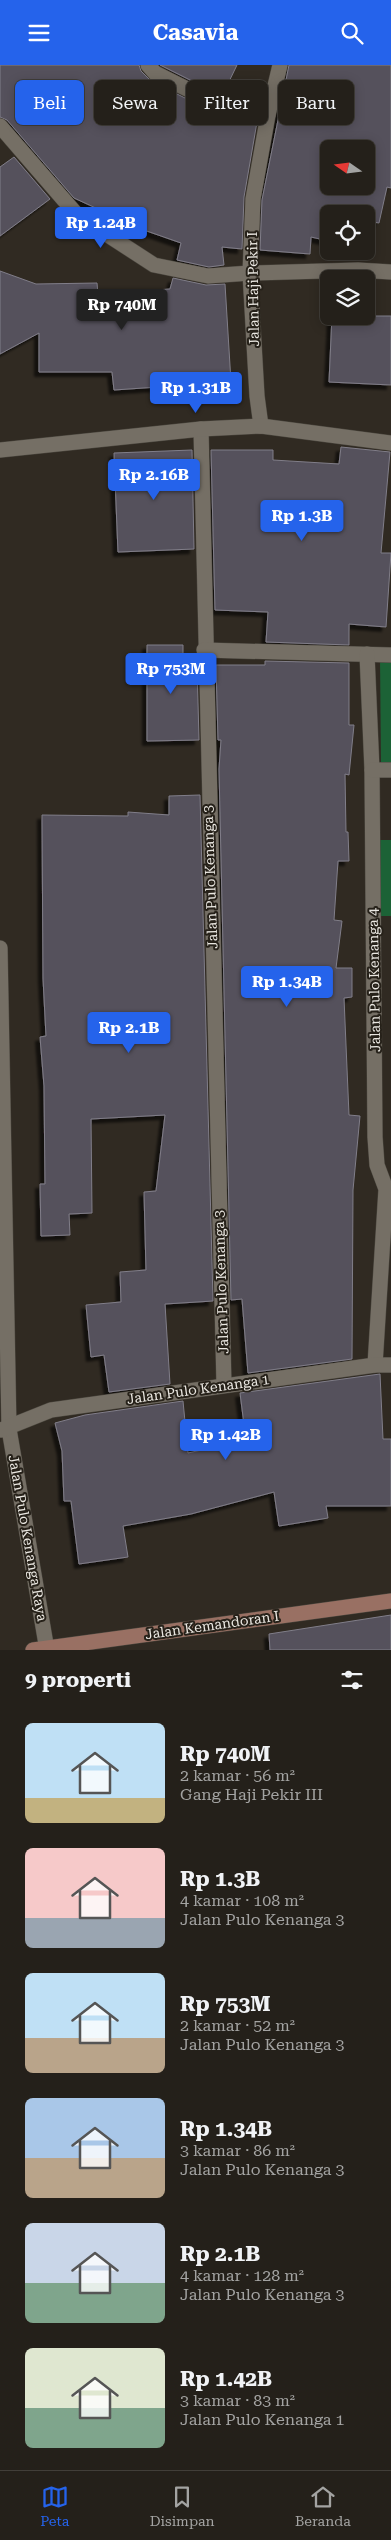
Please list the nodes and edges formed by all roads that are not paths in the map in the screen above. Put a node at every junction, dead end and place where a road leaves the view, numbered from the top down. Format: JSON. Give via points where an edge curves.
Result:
{"nodes":[{"id":1,"x":148,"y":65,"type":"edge"},
{"id":2,"x":280,"y":65,"type":"edge"},
{"id":3,"x":186,"y":89,"type":"edge"},
{"id":4,"x":268,"y":115,"type":"edge"},
{"id":5,"x":266,"y":125,"type":"edge"},
{"id":6,"x":0,"y":126,"type":"edge"},
{"id":7,"x":391,"y":272,"type":"edge"},
{"id":8,"x":250,"y":273,"type":"junction"},
{"id":9,"x":261,"y":426,"type":"junction"},
{"id":10,"x":201,"y":429,"type":"junction"},
{"id":11,"x":391,"y":443,"type":"edge"},
{"id":12,"x":0,"y":451,"type":"edge"},
{"id":13,"x":204,"y":650,"type":"junction"},
{"id":14,"x":367,"y":654,"type":"junction"},
{"id":15,"x":391,"y":655,"type":"edge"},
{"id":16,"x":372,"y":770,"type":"junction"},
{"id":17,"x":391,"y":770,"type":"edge"},
{"id":18,"x":0,"y":948,"type":"edge"},
{"id":19,"x":389,"y":1186,"type":"edge"},
{"id":20,"x":375,"y":1365,"type":"junction"},
{"id":21,"x":391,"y":1365,"type":"edge"},
{"id":22,"x":224,"y":1385,"type":"junction"},
{"id":23,"x":4,"y":1429,"type":"edge"},
{"id":24,"x":391,"y":1601,"type":"edge"},
{"id":25,"x":42,"y":1649,"type":"edge"}],
"edges":[{"from":1,"to":3,"type":"street","via":[[154,73]]},
{"from":2,"to":4,"type":"street","name":"Jalan Haji Pekir I"},
{"from":5,"to":8,"type":"street","name":"Jalan Haji Pekir I","via":[[253,199]]},
{"from":6,"to":8,"type":"street","via":[[76,215],[154,265],[208,276]]},
{"from":7,"to":8,"type":"street"},
{"from":8,"to":9,"type":"street","name":"Jalan Haji Pekir I"},
{"from":9,"to":10,"type":"street"},
{"from":9,"to":11,"type":"street"},
{"from":10,"to":12,"type":"street"},
{"from":10,"to":13,"type":"street","name":"Jalan Pulo Kenanga 3"},
{"from":13,"to":14,"type":"street"},
{"from":13,"to":22,"type":"street","name":"Jalan Pulo Kenanga 3"},
{"from":14,"to":15,"type":"street"},
{"from":14,"to":16,"type":"street","name":"Jalan Pulo Kenanga 4"},
{"from":16,"to":17,"type":"street"},
{"from":16,"to":19,"type":"street","name":"Jalan Pulo Kenanga 4","via":[[375,1137],[377,1165]]},
{"from":18,"to":23,"type":"street","name":"Jalan Pulo Kenanga Raya"},
{"from":19,"to":20,"type":"street","name":"Jalan Pulo Kenanga 4"},
{"from":20,"to":21,"type":"street","name":"Jalan Pulo Kenanga 1"},
{"from":20,"to":22,"type":"street","name":"Jalan Pulo Kenanga 1"},
{"from":22,"to":23,"type":"street","name":"Jalan Pulo Kenanga 1","via":[[52,1410]]},
{"from":23,"to":25,"type":"street","name":"Jalan Pulo Kenanga Raya"},
{"from":24,"to":25,"type":"street","name":"Jalan Kemandoran I"}]}
